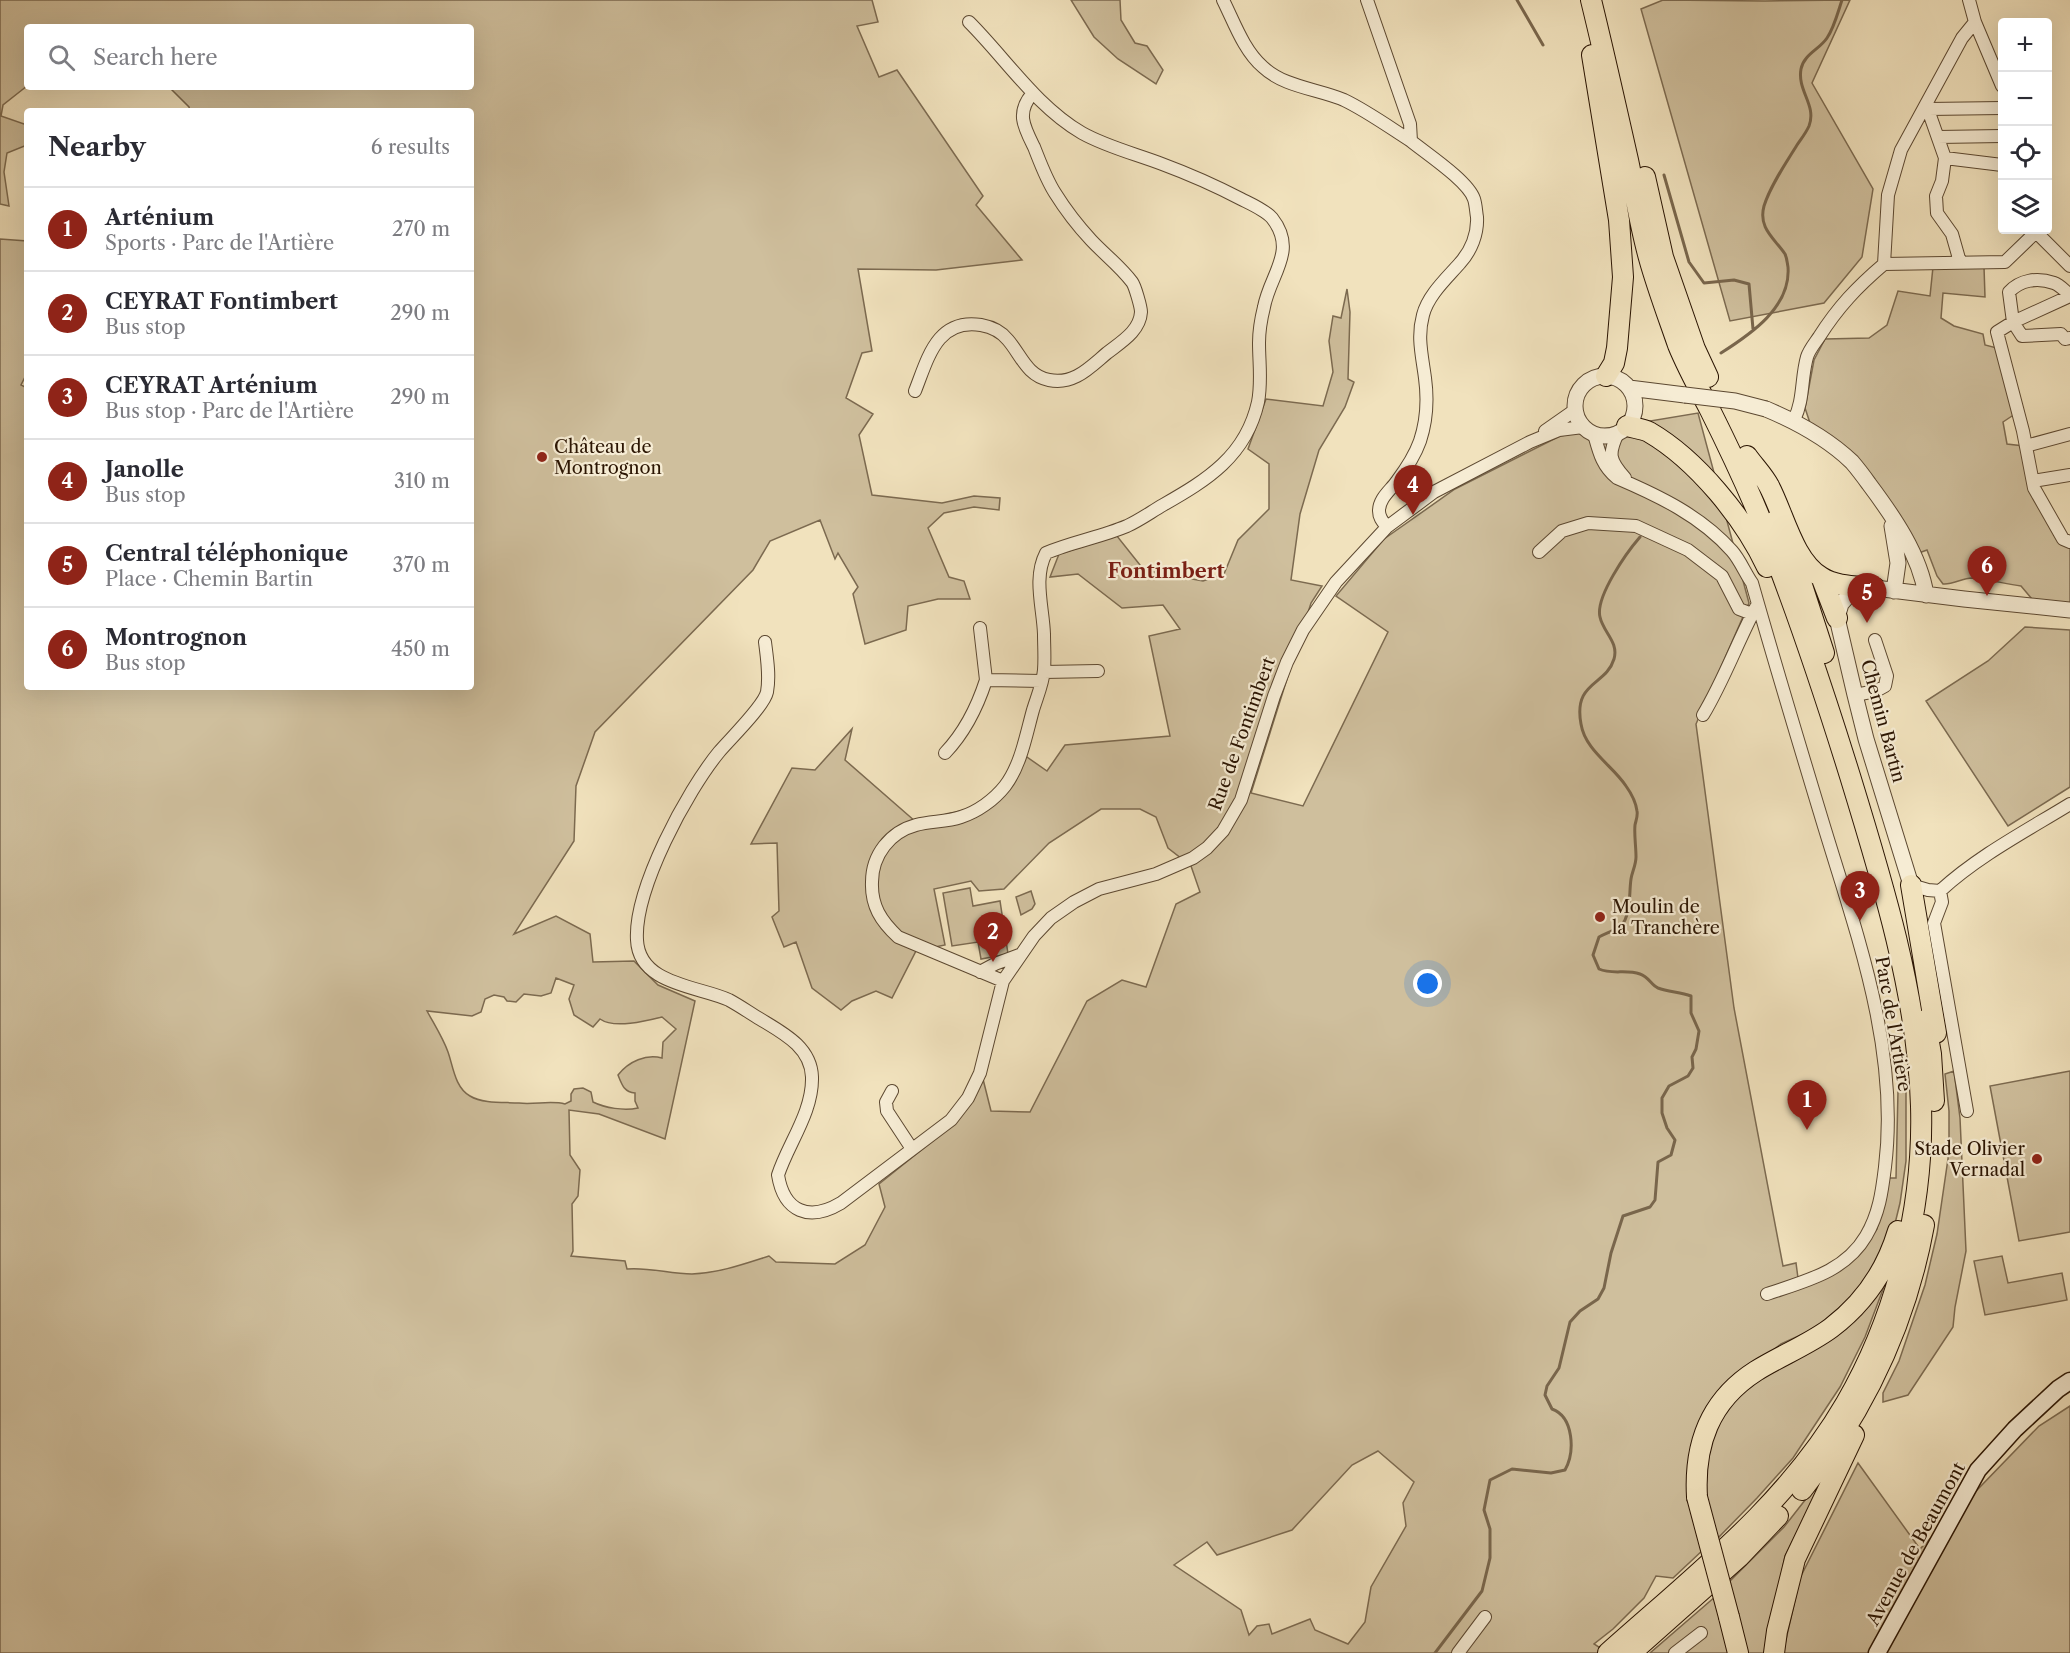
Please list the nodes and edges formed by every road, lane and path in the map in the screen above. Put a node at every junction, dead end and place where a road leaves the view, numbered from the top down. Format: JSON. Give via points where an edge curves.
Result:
{"nodes":[{"id":1,"x":1223,"y":0,"type":"edge"},
{"id":2,"x":1367,"y":0,"type":"edge"},
{"id":3,"x":1579,"y":0,"type":"edge"},
{"id":4,"x":1591,"y":0,"type":"edge"},
{"id":5,"x":1605,"y":0,"type":"edge"},
{"id":6,"x":1969,"y":0,"type":"edge"},
{"id":7,"x":969,"y":22,"type":"dead end"},
{"id":8,"x":1975,"y":22,"type":"junction"},
{"id":9,"x":1998,"y":77,"type":"edge"},
{"id":10,"x":1032,"y":94,"type":"junction"},
{"id":11,"x":1927,"y":107,"type":"junction"},
{"id":12,"x":1998,"y":108,"type":"edge"},
{"id":13,"x":1998,"y":136,"type":"edge"},
{"id":14,"x":1938,"y":137,"type":"junction"},
{"id":15,"x":1411,"y":141,"type":"junction"},
{"id":16,"x":1945,"y":158,"type":"junction"},
{"id":17,"x":1998,"y":165,"type":"edge"},
{"id":18,"x":2032,"y":234,"type":"edge"},
{"id":19,"x":2038,"y":234,"type":"edge"},
{"id":20,"x":1960,"y":262,"type":"junction"},
{"id":21,"x":1884,"y":264,"type":"junction"},
{"id":22,"x":2070,"y":266,"type":"edge"},
{"id":23,"x":2070,"y":296,"type":"edge"},
{"id":24,"x":2013,"y":322,"type":"junction"},
{"id":25,"x":2070,"y":338,"type":"edge"},
{"id":26,"x":1605,"y":376,"type":"junction"},
{"id":27,"x":1629,"y":388,"type":"junction"},
{"id":28,"x":915,"y":391,"type":"dead end"},
{"id":29,"x":1685,"y":394,"type":"junction"},
{"id":30,"x":1575,"y":410,"type":"junction"},
{"id":31,"x":1794,"y":420,"type":"junction"},
{"id":32,"x":1627,"y":423,"type":"junction"},
{"id":33,"x":1588,"y":430,"type":"junction"},
{"id":34,"x":2070,"y":434,"type":"edge"},
{"id":35,"x":1530,"y":442,"type":"junction"},
{"id":36,"x":2026,"y":446,"type":"junction"},
{"id":37,"x":1747,"y":456,"type":"junction"},
{"id":38,"x":2070,"y":475,"type":"edge"},
{"id":39,"x":2033,"y":481,"type":"junction"},
{"id":40,"x":1630,"y":483,"type":"junction"},
{"id":41,"x":1883,"y":504,"type":"junction"},
{"id":42,"x":1387,"y":527,"type":"junction"},
{"id":43,"x":2070,"y":542,"type":"edge"},
{"id":44,"x":1539,"y":552,"type":"dead end"},
{"id":45,"x":1822,"y":579,"type":"junction"},
{"id":46,"x":1885,"y":590,"type":"junction"},
{"id":47,"x":1926,"y":595,"type":"junction"},
{"id":48,"x":1755,"y":609,"type":"junction"},
{"id":49,"x":2070,"y":610,"type":"edge"},
{"id":50,"x":1837,"y":618,"type":"junction"},
{"id":51,"x":1800,"y":624,"type":"junction"},
{"id":52,"x":980,"y":628,"type":"dead end"},
{"id":53,"x":1875,"y":640,"type":"dead end"},
{"id":54,"x":765,"y":642,"type":"dead end"},
{"id":55,"x":1098,"y":671,"type":"dead end"},
{"id":56,"x":1043,"y":676,"type":"junction"},
{"id":57,"x":986,"y":680,"type":"junction"},
{"id":58,"x":1855,"y":695,"type":"junction"},
{"id":59,"x":1703,"y":715,"type":"dead end"},
{"id":60,"x":945,"y":753,"type":"dead end"},
{"id":61,"x":2070,"y":804,"type":"edge"},
{"id":62,"x":1911,"y":885,"type":"junction"},
{"id":63,"x":1940,"y":891,"type":"junction"},
{"id":64,"x":1019,"y":955,"type":"junction"},
{"id":65,"x":980,"y":972,"type":"junction"},
{"id":66,"x":1003,"y":981,"type":"junction"},
{"id":67,"x":1931,"y":1054,"type":"junction"},
{"id":68,"x":892,"y":1091,"type":"dead end"},
{"id":69,"x":1921,"y":1101,"type":"junction"},
{"id":70,"x":1967,"y":1111,"type":"dead end"},
{"id":71,"x":912,"y":1149,"type":"junction"},
{"id":72,"x":1767,"y":1294,"type":"dead end"},
{"id":73,"x":1894,"y":1331,"type":"junction"},
{"id":74,"x":2070,"y":1381,"type":"edge"},
{"id":75,"x":1485,"y":1617,"type":"dead end"},
{"id":76,"x":1701,"y":1633,"type":"dead end"},
{"id":77,"x":1458,"y":1653,"type":"edge"},
{"id":78,"x":1608,"y":1653,"type":"edge"},
{"id":79,"x":1631,"y":1653,"type":"edge"},
{"id":80,"x":1675,"y":1653,"type":"edge"},
{"id":81,"x":1738,"y":1653,"type":"edge"},
{"id":82,"x":1774,"y":1653,"type":"edge"},
{"id":83,"x":1877,"y":1653,"type":"edge"}],
"edges":[{"from":1,"to":15,"type":"street","via":[[1252,56],[1262,67],[1276,77],[1344,100]]},
{"from":2,"to":15,"type":"street","via":[[1410,124]]},
{"from":3,"to":26,"type":"highway","via":[[1619,220],[1623,277],[1617,348],[1614,363]]},
{"from":4,"to":51,"type":"highway","via":[[1649,260],[1680,350],[1759,516]]},
{"from":5,"to":37,"type":"highway","via":[[1663,257],[1695,349]]},
{"from":6,"to":8,"type":"street"},
{"from":7,"to":10,"type":"street"},
{"from":8,"to":9,"type":"street"},
{"from":8,"to":11,"type":"street","via":[[1962,38]]},
{"from":10,"to":28,"type":"street","via":[[1022,114],[1025,129],[1053,191],[1089,237],[1133,283],[1141,312],[1134,332],[1077,378],[1062,381],[1048,380],[1028,369],[1008,338],[993,327],[961,325],[945,332],[932,350]]},
{"from":10,"to":56,"type":"street","via":[[1082,132],[1249,203],[1271,217],[1284,250],[1266,293],[1261,321],[1258,401],[1233,454],[1201,484],[1128,525],[1046,553],[1039,576]]},
{"from":11,"to":12,"type":"street"},
{"from":11,"to":14,"type":"street"},
{"from":11,"to":21,"type":"street","via":[[1901,150],[1888,195]]},
{"from":13,"to":14,"type":"street"},
{"from":14,"to":16,"type":"street"},
{"from":15,"to":42,"type":"street","via":[[1466,186],[1474,198],[1477,224],[1466,257],[1439,286],[1424,311],[1419,348],[1427,400],[1425,422],[1410,462],[1381,503],[1380,519]]},
{"from":16,"to":17,"type":"street"},
{"from":16,"to":20,"type":"street","via":[[1936,196],[1937,213],[1952,234]]},
{"from":18,"to":20,"type":"street","via":[[2005,262]]},
{"from":19,"to":22,"type":"street"},
{"from":20,"to":21,"type":"street"},
{"from":21,"to":31,"type":"street","via":[[1835,312],[1808,356],[1802,399]]},
{"from":23,"to":24,"type":"street"},
{"from":23,"to":24,"type":"street","via":[[2055,283],[2017,283],[2009,292]]},
{"from":24,"to":25,"type":"street","via":[[2022,336],[2061,334]]},
{"from":24,"to":36,"type":"street","via":[[1997,332]]},
{"from":26,"to":27,"type":"street"},
{"from":26,"to":30,"type":"street","via":[[1582,386]]},
{"from":27,"to":29,"type":"street"},
{"from":27,"to":32,"type":"street","via":[[1633,395]]},
{"from":29,"to":31,"type":"street","bridge":true,"via":[[1735,401]]},
{"from":29,"to":32,"type":"street","via":[[1659,400]]},
{"from":30,"to":33,"type":"street","via":[[1577,419]]},
{"from":30,"to":35,"type":"street","name":"Rue de Fontimbert"},
{"from":31,"to":41,"type":"street","via":[[1853,463]]},
{"from":32,"to":33,"type":"street","via":[[1610,435]]},
{"from":32,"to":40,"type":"street","via":[[1611,449],[1616,467]]},
{"from":32,"to":51,"type":"highway","via":[[1648,431],[1707,480],[1745,527]]},
{"from":33,"to":35,"type":"street","name":"Rue de Fontimbert","via":[[1559,430]]},
{"from":33,"to":40,"type":"street","name":"Parc de l'Artière","via":[[1608,471]]},
{"from":34,"to":36,"type":"street"},
{"from":35,"to":42,"type":"street","name":"Rue de Fontimbert","via":[[1434,492]]},
{"from":36,"to":39,"type":"street"},
{"from":37,"to":45,"type":"highway","via":[[1768,484],[1800,555]]},
{"from":37,"to":67,"type":"highway","via":[[1800,579],[1848,726],[1901,907]]},
{"from":38,"to":39,"type":"street"},
{"from":39,"to":43,"type":"street","via":[[2063,539]]},
{"from":40,"to":48,"type":"street","name":"Parc de l'Artière","via":[[1689,513],[1714,532],[1734,553],[1752,583]]},
{"from":41,"to":46,"type":"street","via":[[1895,532],[1898,563]]},
{"from":41,"to":47,"type":"street","via":[[1909,548]]},
{"from":42,"to":64,"type":"street","name":"Rue de Fontimbert","via":[[1336,582],[1303,630],[1274,696],[1241,800],[1223,831],[1207,848],[1175,867],[1099,889],[1074,902],[1051,918]]},
{"from":44,"to":48,"type":"street","via":[[1562,531],[1588,523],[1636,526],[1688,550],[1722,576],[1739,609]]},
{"from":45,"to":46,"type":"highway"},
{"from":45,"to":50,"type":"highway"},
{"from":46,"to":47,"type":"street"},
{"from":46,"to":50,"type":"street","via":[[1858,591],[1848,596]]},
{"from":47,"to":49,"type":"street"},
{"from":48,"to":59,"type":"street"},
{"from":48,"to":72,"type":"street","name":"Parc de l'Artière","via":[[1861,948],[1885,1059],[1889,1102],[1889,1140],[1879,1206],[1865,1238],[1848,1259],[1820,1276]]},
{"from":50,"to":58,"type":"street","name":"Chemin Bartin"},
{"from":51,"to":69,"type":"highway","via":[[1889,912],[1914,1034]]},
{"from":52,"to":57,"type":"street"},
{"from":53,"to":58,"type":"street","via":[[1887,676],[1885,686]]},
{"from":54,"to":71,"type":"street","name":"Rue de Fontimbert","via":[[767,694],[717,754],[666,838],[641,904],[637,944],[644,962],[669,982],[728,1000],[792,1038],[804,1052],[812,1076],[810,1093],[778,1175],[788,1203],[812,1213],[826,1212]]},
{"from":55,"to":56,"type":"street"},
{"from":56,"to":57,"type":"street"},
{"from":56,"to":65,"type":"street","via":[[1016,768],[1005,786],[978,810],[962,817],[902,831],[882,848],[872,876],[876,912],[898,937]]},
{"from":57,"to":60,"type":"street","via":[[969,720]]},
{"from":58,"to":62,"type":"street","name":"Chemin Bartin"},
{"from":61,"to":63,"type":"street","via":[[1991,853]]},
{"from":62,"to":63,"type":"street"},
{"from":62,"to":67,"type":"highway","via":[[1938,1043]]},
{"from":63,"to":70,"type":"street","via":[[1942,902],[1934,923]]},
{"from":64,"to":65,"type":"street"},
{"from":64,"to":66,"type":"street","name":"Rue de Fontimbert"},
{"from":65,"to":66,"type":"street"},
{"from":66,"to":71,"type":"street","name":"Rue de Fontimbert","via":[[980,1073],[968,1098],[951,1120]]},
{"from":67,"to":73,"type":"highway","via":[[1931,1179],[1915,1273]]},
{"from":68,"to":71,"type":"street","via":[[886,1102],[887,1110]]},
{"from":69,"to":78,"type":"highway","via":[[1918,1173],[1899,1278],[1879,1333],[1846,1402],[1786,1488],[1729,1547]]},
{"from":69,"to":81,"type":"highway","bridge":true,"via":[[1912,1111],[1904,1212],[1892,1253],[1875,1284],[1830,1329],[1754,1372],[1730,1391],[1706,1428],[1699,1450],[1697,1497]]},
{"from":73,"to":79,"type":"highway","via":[[1868,1391],[1823,1462],[1798,1493],[1739,1557]]},
{"from":73,"to":82,"type":"highway","via":[[1888,1366],[1876,1395],[1795,1559]]},
{"from":74,"to":83,"type":"main road","name":"Avenue de Beaumont","via":[[2015,1429],[1978,1470]]},
{"from":75,"to":77,"type":"street"},
{"from":76,"to":80,"type":"street"}]}
